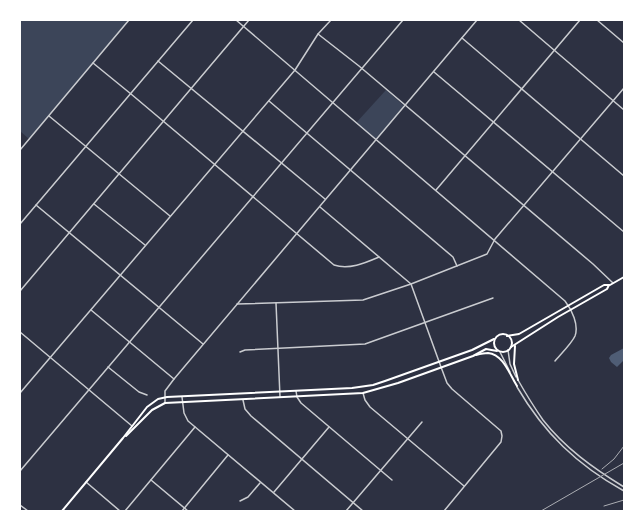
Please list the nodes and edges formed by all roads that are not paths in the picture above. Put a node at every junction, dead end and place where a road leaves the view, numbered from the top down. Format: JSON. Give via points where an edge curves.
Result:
{"nodes":[{"id":1,"x":129,"y":20,"type":"edge"},
{"id":2,"x":193,"y":20,"type":"edge"},
{"id":3,"x":236,"y":20,"type":"edge"},
{"id":4,"x":249,"y":20,"type":"edge"},
{"id":5,"x":331,"y":20,"type":"edge"},
{"id":6,"x":402,"y":20,"type":"edge"},
{"id":7,"x":477,"y":20,"type":"edge"},
{"id":8,"x":519,"y":20,"type":"edge"},
{"id":9,"x":580,"y":20,"type":"edge"},
{"id":10,"x":597,"y":20,"type":"edge"},
{"id":11,"x":244,"y":26,"type":"junction"},
{"id":12,"x":318,"y":34,"type":"junction"},
{"id":13,"x":462,"y":38,"type":"junction"},
{"id":14,"x":624,"y":43,"type":"edge"},
{"id":15,"x":554,"y":50,"type":"junction"},
{"id":16,"x":158,"y":61,"type":"junction"},
{"id":17,"x":93,"y":63,"type":"junction"},
{"id":18,"x":361,"y":69,"type":"junction"},
{"id":19,"x":295,"y":70,"type":"junction"},
{"id":20,"x":434,"y":72,"type":"junction"},
{"id":21,"x":191,"y":88,"type":"junction"},
{"id":22,"x":522,"y":88,"type":"junction"},
{"id":23,"x":624,"y":88,"type":"edge"},
{"id":24,"x":131,"y":94,"type":"junction"},
{"id":25,"x":613,"y":100,"type":"junction"},
{"id":26,"x":269,"y":101,"type":"junction"},
{"id":27,"x":332,"y":102,"type":"junction"},
{"id":28,"x":404,"y":106,"type":"junction"},
{"id":29,"x":624,"y":110,"type":"edge"},
{"id":30,"x":49,"y":116,"type":"junction"},
{"id":31,"x":164,"y":121,"type":"junction"},
{"id":32,"x":493,"y":122,"type":"junction"},
{"id":33,"x":243,"y":132,"type":"junction"},
{"id":34,"x":307,"y":132,"type":"junction"},
{"id":35,"x":581,"y":139,"type":"junction"},
{"id":36,"x":376,"y":140,"type":"junction"},
{"id":37,"x":86,"y":146,"type":"junction"},
{"id":38,"x":20,"y":150,"type":"edge"},
{"id":39,"x":465,"y":156,"type":"junction"},
{"id":40,"x":215,"y":164,"type":"junction"},
{"id":41,"x":281,"y":164,"type":"junction"},
{"id":42,"x":351,"y":169,"type":"junction"},
{"id":43,"x":552,"y":173,"type":"junction"},
{"id":44,"x":119,"y":174,"type":"junction"},
{"id":45,"x":624,"y":176,"type":"edge"},
{"id":46,"x":436,"y":190,"type":"junction"},
{"id":47,"x":253,"y":196,"type":"junction"},
{"id":48,"x":325,"y":200,"type":"junction"},
{"id":49,"x":94,"y":204,"type":"junction"},
{"id":50,"x":36,"y":205,"type":"junction"},
{"id":51,"x":524,"y":206,"type":"junction"},
{"id":52,"x":319,"y":207,"type":"junction"},
{"id":53,"x":170,"y":216,"type":"junction"},
{"id":54,"x":20,"y":224,"type":"edge"},
{"id":55,"x":624,"y":232,"type":"edge"},
{"id":56,"x":70,"y":233,"type":"junction"},
{"id":57,"x":297,"y":233,"type":"junction"},
{"id":58,"x":494,"y":240,"type":"junction"},
{"id":59,"x":146,"y":246,"type":"junction"},
{"id":60,"x":379,"y":257,"type":"junction"},
{"id":61,"x":457,"y":266,"type":"junction"},
{"id":62,"x":120,"y":275,"type":"junction"},
{"id":63,"x":624,"y":277,"type":"edge"},
{"id":64,"x":613,"y":283,"type":"junction"},
{"id":65,"x":411,"y":284,"type":"junction"},
{"id":66,"x":610,"y":285,"type":"junction"},
{"id":67,"x":20,"y":291,"type":"edge"},
{"id":68,"x":493,"y":298,"type":"dead end"},
{"id":69,"x":276,"y":303,"type":"junction"},
{"id":70,"x":237,"y":304,"type":"junction"},
{"id":71,"x":569,"y":305,"type":"junction"},
{"id":72,"x":159,"y":308,"type":"junction"},
{"id":73,"x":91,"y":310,"type":"junction"},
{"id":74,"x":572,"y":310,"type":"junction"},
{"id":75,"x":425,"y":322,"type":"junction"},
{"id":76,"x":20,"y":332,"type":"edge"},
{"id":77,"x":507,"y":336,"type":"junction"},
{"id":78,"x":494,"y":339,"type":"junction"},
{"id":79,"x":130,"y":342,"type":"junction"},
{"id":80,"x":203,"y":344,"type":"junction"},
{"id":81,"x":516,"y":344,"type":"junction"},
{"id":82,"x":511,"y":347,"type":"junction"},
{"id":83,"x":278,"y":349,"type":"junction"},
{"id":84,"x":508,"y":350,"type":"junction"},
{"id":85,"x":498,"y":351,"type":"junction"},
{"id":86,"x":240,"y":352,"type":"dead end"},
{"id":87,"x":472,"y":356,"type":"junction"},
{"id":88,"x":51,"y":358,"type":"junction"},
{"id":89,"x":555,"y":361,"type":"dead end"},
{"id":90,"x":439,"y":362,"type":"junction"},
{"id":91,"x":108,"y":367,"type":"junction"},
{"id":92,"x":440,"y":367,"type":"junction"},
{"id":93,"x":174,"y":379,"type":"junction"},
{"id":94,"x":518,"y":380,"type":"junction"},
{"id":95,"x":517,"y":386,"type":"junction"},
{"id":96,"x":89,"y":390,"type":"junction"},
{"id":97,"x":296,"y":391,"type":"junction"},
{"id":98,"x":280,"y":392,"type":"junction"},
{"id":99,"x":20,"y":393,"type":"edge"},
{"id":100,"x":364,"y":393,"type":"junction"},
{"id":101,"x":147,"y":395,"type":"dead end"},
{"id":102,"x":182,"y":397,"type":"junction"},
{"id":103,"x":297,"y":397,"type":"junction"},
{"id":104,"x":164,"y":398,"type":"junction"},
{"id":105,"x":280,"y":398,"type":"junction"},
{"id":106,"x":243,"y":400,"type":"junction"},
{"id":107,"x":182,"y":402,"type":"junction"},
{"id":108,"x":164,"y":403,"type":"junction"},
{"id":109,"x":422,"y":422,"type":"dead end"},
{"id":110,"x":132,"y":426,"type":"junction"},
{"id":111,"x":195,"y":427,"type":"junction"},
{"id":112,"x":329,"y":427,"type":"junction"},
{"id":113,"x":123,"y":438,"type":"junction"},
{"id":114,"x":408,"y":438,"type":"junction"},
{"id":115,"x":228,"y":455,"type":"junction"},
{"id":116,"x":302,"y":459,"type":"junction"},
{"id":117,"x":381,"y":470,"type":"junction"},
{"id":118,"x":20,"y":471,"type":"edge"},
{"id":119,"x":151,"y":480,"type":"junction"},
{"id":120,"x":392,"y":480,"type":"dead end"},
{"id":121,"x":86,"y":482,"type":"junction"},
{"id":122,"x":261,"y":482,"type":"junction"},
{"id":123,"x":464,"y":486,"type":"junction"},
{"id":124,"x":624,"y":487,"type":"edge"},
{"id":125,"x":274,"y":492,"type":"junction"},
{"id":126,"x":624,"y":492,"type":"edge"},
{"id":127,"x":240,"y":501,"type":"dead end"},
{"id":128,"x":353,"y":502,"type":"junction"},
{"id":129,"x":20,"y":505,"type":"edge"},
{"id":130,"x":185,"y":508,"type":"junction"},
{"id":131,"x":291,"y":508,"type":"junction"},
{"id":132,"x":28,"y":511,"type":"edge"},
{"id":133,"x":62,"y":511,"type":"edge"},
{"id":134,"x":120,"y":511,"type":"edge"},
{"id":135,"x":125,"y":511,"type":"edge"},
{"id":136,"x":182,"y":511,"type":"edge"},
{"id":137,"x":188,"y":511,"type":"edge"},
{"id":138,"x":289,"y":511,"type":"edge"},
{"id":139,"x":294,"y":511,"type":"edge"},
{"id":140,"x":346,"y":511,"type":"edge"},
{"id":141,"x":363,"y":511,"type":"edge"},
{"id":142,"x":444,"y":511,"type":"edge"}],
"edges":[{"from":1,"to":17,"type":"street"},
{"from":2,"to":16,"type":"street"},
{"from":3,"to":11,"type":"street"},
{"from":4,"to":11,"type":"street"},
{"from":5,"to":12,"type":"street"},
{"from":6,"to":18,"type":"street"},
{"from":7,"to":13,"type":"street"},
{"from":8,"to":15,"type":"street"},
{"from":9,"to":15,"type":"street"},
{"from":10,"to":14,"type":"street"},
{"from":11,"to":19,"type":"street"},
{"from":11,"to":21,"type":"street"},
{"from":12,"to":18,"type":"street"},
{"from":12,"to":19,"type":"street"},
{"from":13,"to":20,"type":"street"},
{"from":13,"to":22,"type":"street"},
{"from":15,"to":22,"type":"street"},
{"from":15,"to":25,"type":"street"},
{"from":16,"to":21,"type":"street"},
{"from":16,"to":24,"type":"street"},
{"from":17,"to":24,"type":"street"},
{"from":17,"to":30,"type":"street"},
{"from":18,"to":27,"type":"street"},
{"from":18,"to":28,"type":"street"},
{"from":19,"to":26,"type":"street"},
{"from":19,"to":27,"type":"street"},
{"from":20,"to":28,"type":"street"},
{"from":20,"to":32,"type":"street"},
{"from":21,"to":31,"type":"street"},
{"from":21,"to":33,"type":"street"},
{"from":22,"to":32,"type":"street"},
{"from":22,"to":35,"type":"street"},
{"from":23,"to":25,"type":"street"},
{"from":24,"to":31,"type":"street"},
{"from":24,"to":37,"type":"street"},
{"from":25,"to":29,"type":"street"},
{"from":25,"to":35,"type":"street"},
{"from":26,"to":33,"type":"street"},
{"from":26,"to":34,"type":"street"},
{"from":27,"to":34,"type":"street"},
{"from":27,"to":36,"type":"street"},
{"from":28,"to":36,"type":"street"},
{"from":28,"to":39,"type":"street"},
{"from":30,"to":37,"type":"street"},
{"from":30,"to":38,"type":"street"},
{"from":31,"to":40,"type":"street"},
{"from":31,"to":44,"type":"street"},
{"from":32,"to":39,"type":"street"},
{"from":32,"to":43,"type":"street"},
{"from":33,"to":40,"type":"street"},
{"from":33,"to":41,"type":"street"},
{"from":34,"to":41,"type":"street"},
{"from":34,"to":42,"type":"street"},
{"from":35,"to":43,"type":"street"},
{"from":35,"to":45,"type":"street"},
{"from":36,"to":42,"type":"street"},
{"from":36,"to":46,"type":"street"},
{"from":37,"to":44,"type":"street"},
{"from":37,"to":50,"type":"street"},
{"from":39,"to":46,"type":"street"},
{"from":39,"to":51,"type":"street"},
{"from":40,"to":47,"type":"street"},
{"from":40,"to":53,"type":"street"},
{"from":41,"to":47,"type":"street"},
{"from":41,"to":48,"type":"street"},
{"from":42,"to":48,"type":"street"},
{"from":42,"to":61,"type":"street","via":[[453,256]]},
{"from":43,"to":51,"type":"street"},
{"from":43,"to":55,"type":"street"},
{"from":44,"to":49,"type":"street"},
{"from":44,"to":53,"type":"street"},
{"from":46,"to":58,"type":"street"},
{"from":47,"to":57,"type":"street"},
{"from":47,"to":72,"type":"street"},
{"from":48,"to":52,"type":"street"},
{"from":49,"to":56,"type":"street"},
{"from":49,"to":59,"type":"street"},
{"from":50,"to":54,"type":"street"},
{"from":50,"to":56,"type":"street"},
{"from":51,"to":58,"type":"street"},
{"from":51,"to":64,"type":"street"},
{"from":52,"to":57,"type":"street"},
{"from":52,"to":60,"type":"street"},
{"from":53,"to":59,"type":"street"},
{"from":56,"to":62,"type":"street"},
{"from":56,"to":67,"type":"street"},
{"from":57,"to":60,"type":"street","via":[[334,265],[340,267],[353,267]]},
{"from":57,"to":70,"type":"street"},
{"from":58,"to":61,"type":"street","via":[[487,254]]},
{"from":58,"to":71,"type":"street"},
{"from":59,"to":62,"type":"street"},
{"from":60,"to":65,"type":"street"},
{"from":61,"to":65,"type":"street"},
{"from":62,"to":72,"type":"street"},
{"from":62,"to":73,"type":"street"},
{"from":63,"to":64,"type":"main road"},
{"from":64,"to":66,"type":"main road"},
{"from":65,"to":69,"type":"street","via":[[363,300]]},
{"from":65,"to":75,"type":"street"},
{"from":66,"to":71,"type":"main road","via":[[604,285]]},
{"from":66,"to":74,"type":"main road"},
{"from":68,"to":75,"type":"street"},
{"from":69,"to":70,"type":"street"},
{"from":69,"to":83,"type":"street"},
{"from":70,"to":80,"type":"street"},
{"from":71,"to":74,"type":"street"},
{"from":71,"to":77,"type":"main road","via":[[519,334]]},
{"from":72,"to":79,"type":"street"},
{"from":72,"to":80,"type":"street"},
{"from":73,"to":79,"type":"street"},
{"from":73,"to":88,"type":"street"},
{"from":74,"to":81,"type":"main road"},
{"from":74,"to":89,"type":"street","via":[[575,319],[574,336]]},
{"from":75,"to":83,"type":"street","via":[[365,344]]},
{"from":75,"to":90,"type":"street"},
{"from":76,"to":88,"type":"street"},
{"from":77,"to":78,"type":"main road","via":[[500,334]]},
{"from":77,"to":82,"type":"main road","via":[[511,340]]},
{"from":78,"to":85,"type":"main road","via":[[494,346]]},
{"from":78,"to":90,"type":"main road"},
{"from":79,"to":91,"type":"street"},
{"from":79,"to":93,"type":"street"},
{"from":80,"to":93,"type":"street"},
{"from":81,"to":82,"type":"main road"},
{"from":81,"to":94,"type":"main road","via":[[514,364]]},
{"from":82,"to":84,"type":"main road"},
{"from":83,"to":86,"type":"street"},
{"from":83,"to":98,"type":"street"},
{"from":84,"to":85,"type":"main road"},
{"from":84,"to":94,"type":"street","via":[[510,364]]},
{"from":85,"to":87,"type":"main road","via":[[486,349]]},
{"from":85,"to":95,"type":"street"},
{"from":87,"to":92,"type":"main road"},
{"from":87,"to":95,"type":"main road","via":[[487,353],[496,356]]},
{"from":88,"to":96,"type":"street"},
{"from":88,"to":99,"type":"street"},
{"from":90,"to":92,"type":"street"},
{"from":90,"to":97,"type":"main road","via":[[373,385]]},
{"from":91,"to":96,"type":"street"},
{"from":91,"to":101,"type":"street","via":[[139,392]]},
{"from":92,"to":100,"type":"main road"},
{"from":92,"to":123,"type":"street","via":[[452,389],[501,431],[501,442]]},
{"from":93,"to":104,"type":"street","via":[[165,390]]},
{"from":94,"to":124,"type":"street","via":[[547,424],[565,444],[589,464]]},
{"from":95,"to":126,"type":"street","via":[[530,408],[562,448],[585,467]]},
{"from":96,"to":110,"type":"street"},
{"from":96,"to":118,"type":"street"},
{"from":97,"to":98,"type":"main road"},
{"from":97,"to":103,"type":"street"},
{"from":98,"to":102,"type":"main road"},
{"from":98,"to":105,"type":"street"},
{"from":100,"to":103,"type":"main road"},
{"from":100,"to":114,"type":"street","via":[[368,404]]},
{"from":102,"to":104,"type":"main road"},
{"from":102,"to":107,"type":"street"},
{"from":103,"to":105,"type":"main road"},
{"from":103,"to":112,"type":"street"},
{"from":104,"to":108,"type":"street"},
{"from":104,"to":110,"type":"main road","via":[[147,407]]},
{"from":105,"to":106,"type":"main road"},
{"from":106,"to":107,"type":"main road"},
{"from":106,"to":116,"type":"street","via":[[249,414]]},
{"from":107,"to":108,"type":"main road"},
{"from":107,"to":111,"type":"street","via":[[184,415]]},
{"from":108,"to":113,"type":"main road","via":[[152,410]]},
{"from":109,"to":114,"type":"street"},
{"from":110,"to":113,"type":"main road"},
{"from":111,"to":115,"type":"street"},
{"from":111,"to":119,"type":"street"},
{"from":112,"to":116,"type":"street"},
{"from":112,"to":117,"type":"street"},
{"from":113,"to":121,"type":"main road"},
{"from":114,"to":117,"type":"street"},
{"from":114,"to":123,"type":"street"},
{"from":115,"to":122,"type":"street"},
{"from":115,"to":130,"type":"street"},
{"from":116,"to":125,"type":"street"},
{"from":116,"to":128,"type":"street"},
{"from":117,"to":120,"type":"street"},
{"from":117,"to":128,"type":"street"},
{"from":119,"to":130,"type":"street"},
{"from":119,"to":135,"type":"street"},
{"from":121,"to":133,"type":"main road"},
{"from":121,"to":134,"type":"street"},
{"from":122,"to":125,"type":"street"},
{"from":122,"to":127,"type":"street","via":[[248,498]]},
{"from":123,"to":142,"type":"street"},
{"from":125,"to":131,"type":"street"},
{"from":128,"to":140,"type":"street"},
{"from":128,"to":141,"type":"street"},
{"from":129,"to":132,"type":"street"},
{"from":130,"to":136,"type":"street"},
{"from":130,"to":137,"type":"street"},
{"from":131,"to":138,"type":"street"},
{"from":131,"to":139,"type":"street"}]}
